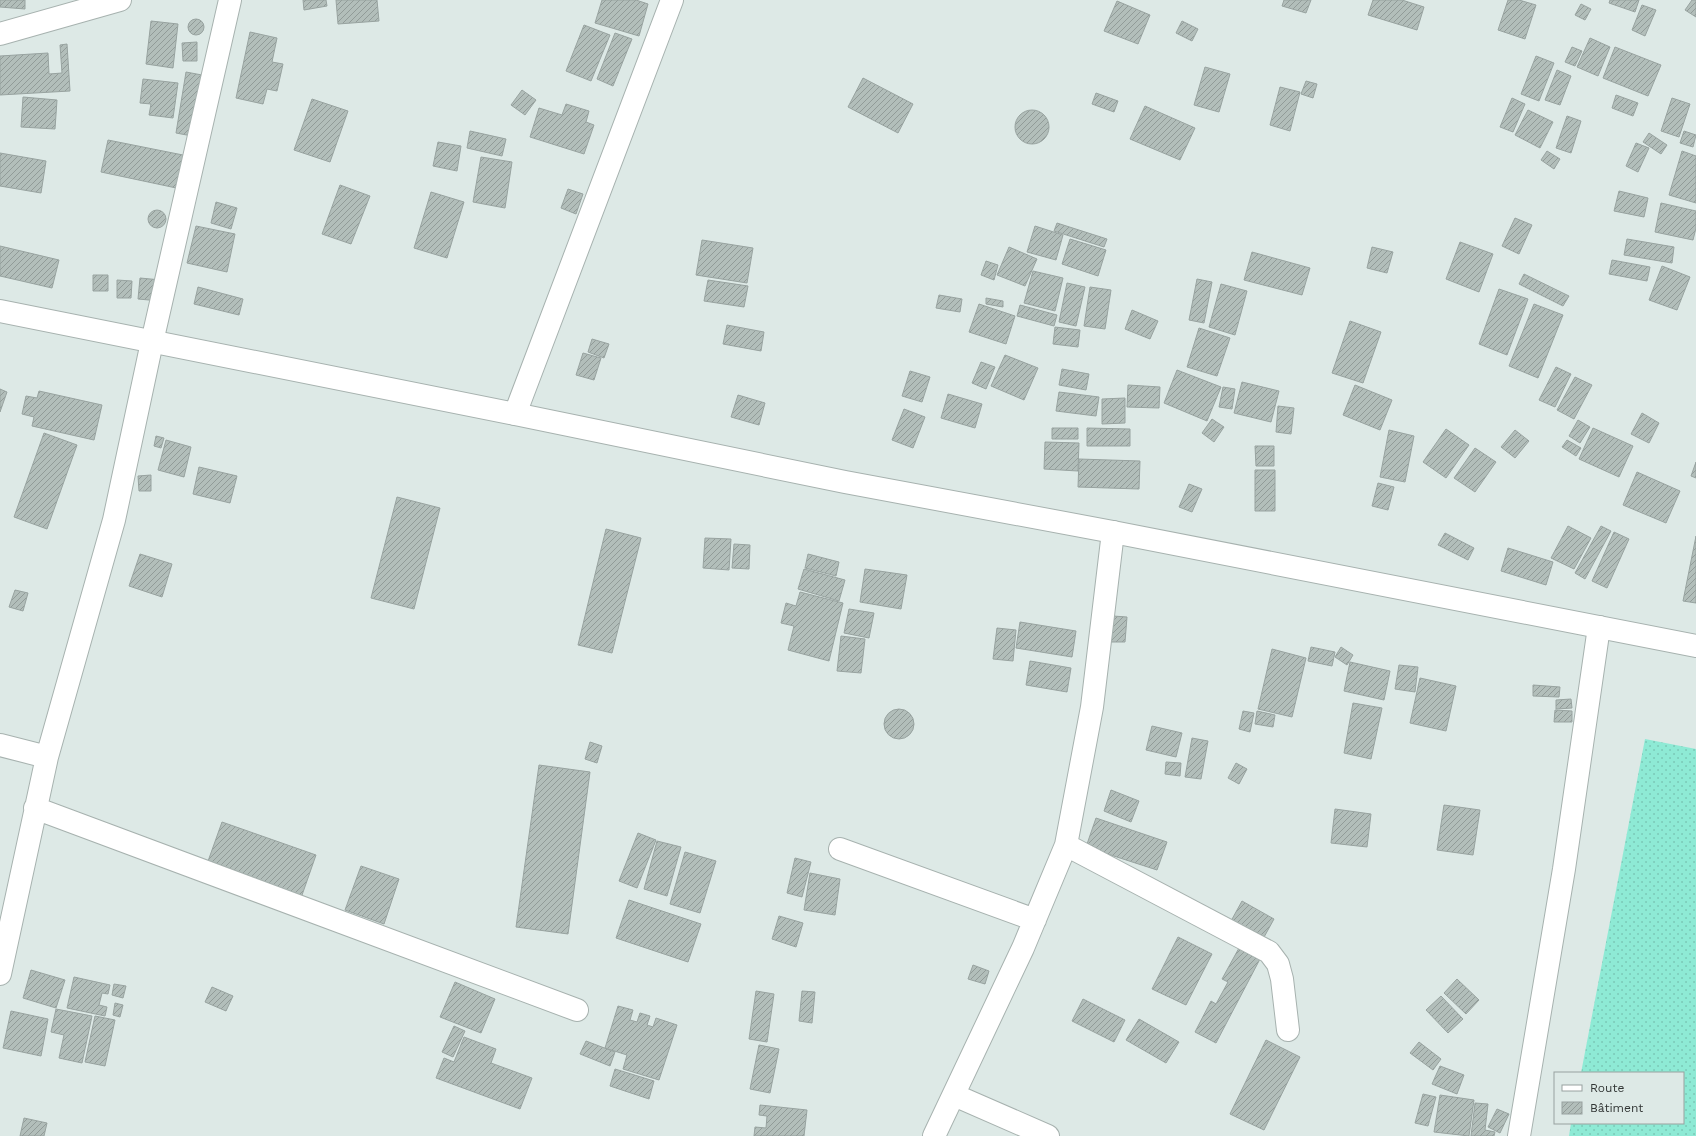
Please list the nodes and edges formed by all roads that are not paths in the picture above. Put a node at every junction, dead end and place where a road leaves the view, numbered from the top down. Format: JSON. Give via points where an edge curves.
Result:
{"nodes":[{"id":1,"x":120,"y":0,"type":"edge"},
{"id":2,"x":230,"y":0,"type":"edge"},
{"id":3,"x":672,"y":0,"type":"edge"},
{"id":4,"x":0,"y":34,"type":"edge"},
{"id":5,"x":0,"y":312,"type":"edge"},
{"id":6,"x":152,"y":342,"type":"junction"},
{"id":7,"x":515,"y":414,"type":"junction"},
{"id":8,"x":1112,"y":532,"type":"junction"},
{"id":9,"x":1599,"y":627,"type":"junction"},
{"id":10,"x":1696,"y":646,"type":"edge"},
{"id":11,"x":0,"y":745,"type":"edge"},
{"id":12,"x":47,"y":757,"type":"junction"},
{"id":13,"x":35,"y":808,"type":"junction"},
{"id":14,"x":1066,"y":845,"type":"junction"},
{"id":15,"x":840,"y":849,"type":"dead end"},
{"id":16,"x":1035,"y":920,"type":"junction"},
{"id":17,"x":0,"y":974,"type":"edge"},
{"id":18,"x":577,"y":1010,"type":"dead end"},
{"id":19,"x":1288,"y":1030,"type":"dead end"},
{"id":20,"x":954,"y":1095,"type":"junction"},
{"id":21,"x":934,"y":1136,"type":"edge"},
{"id":22,"x":1048,"y":1136,"type":"edge"},
{"id":23,"x":1519,"y":1136,"type":"edge"}],
"edges":[{"from":1,"to":4,"type":"street"},
{"from":2,"to":6,"type":"street"},
{"from":3,"to":7,"type":"street"},
{"from":5,"to":6,"type":"street"},
{"from":6,"to":7,"type":"street"},
{"from":6,"to":12,"type":"street","via":[[114,520]]},
{"from":7,"to":8,"type":"street","via":[[845,482]]},
{"from":8,"to":9,"type":"street"},
{"from":8,"to":14,"type":"street","via":[[1092,707]]},
{"from":9,"to":10,"type":"street"},
{"from":9,"to":23,"type":"street","via":[[1564,869]]},
{"from":11,"to":12,"type":"street"},
{"from":12,"to":13,"type":"street"},
{"from":13,"to":17,"type":"street"},
{"from":13,"to":18,"type":"street"},
{"from":14,"to":16,"type":"street"},
{"from":14,"to":19,"type":"street","via":[[1270,952],[1278,964],[1282,979]]},
{"from":15,"to":16,"type":"street"},
{"from":16,"to":20,"type":"street"},
{"from":20,"to":21,"type":"street"},
{"from":20,"to":22,"type":"street"}]}
